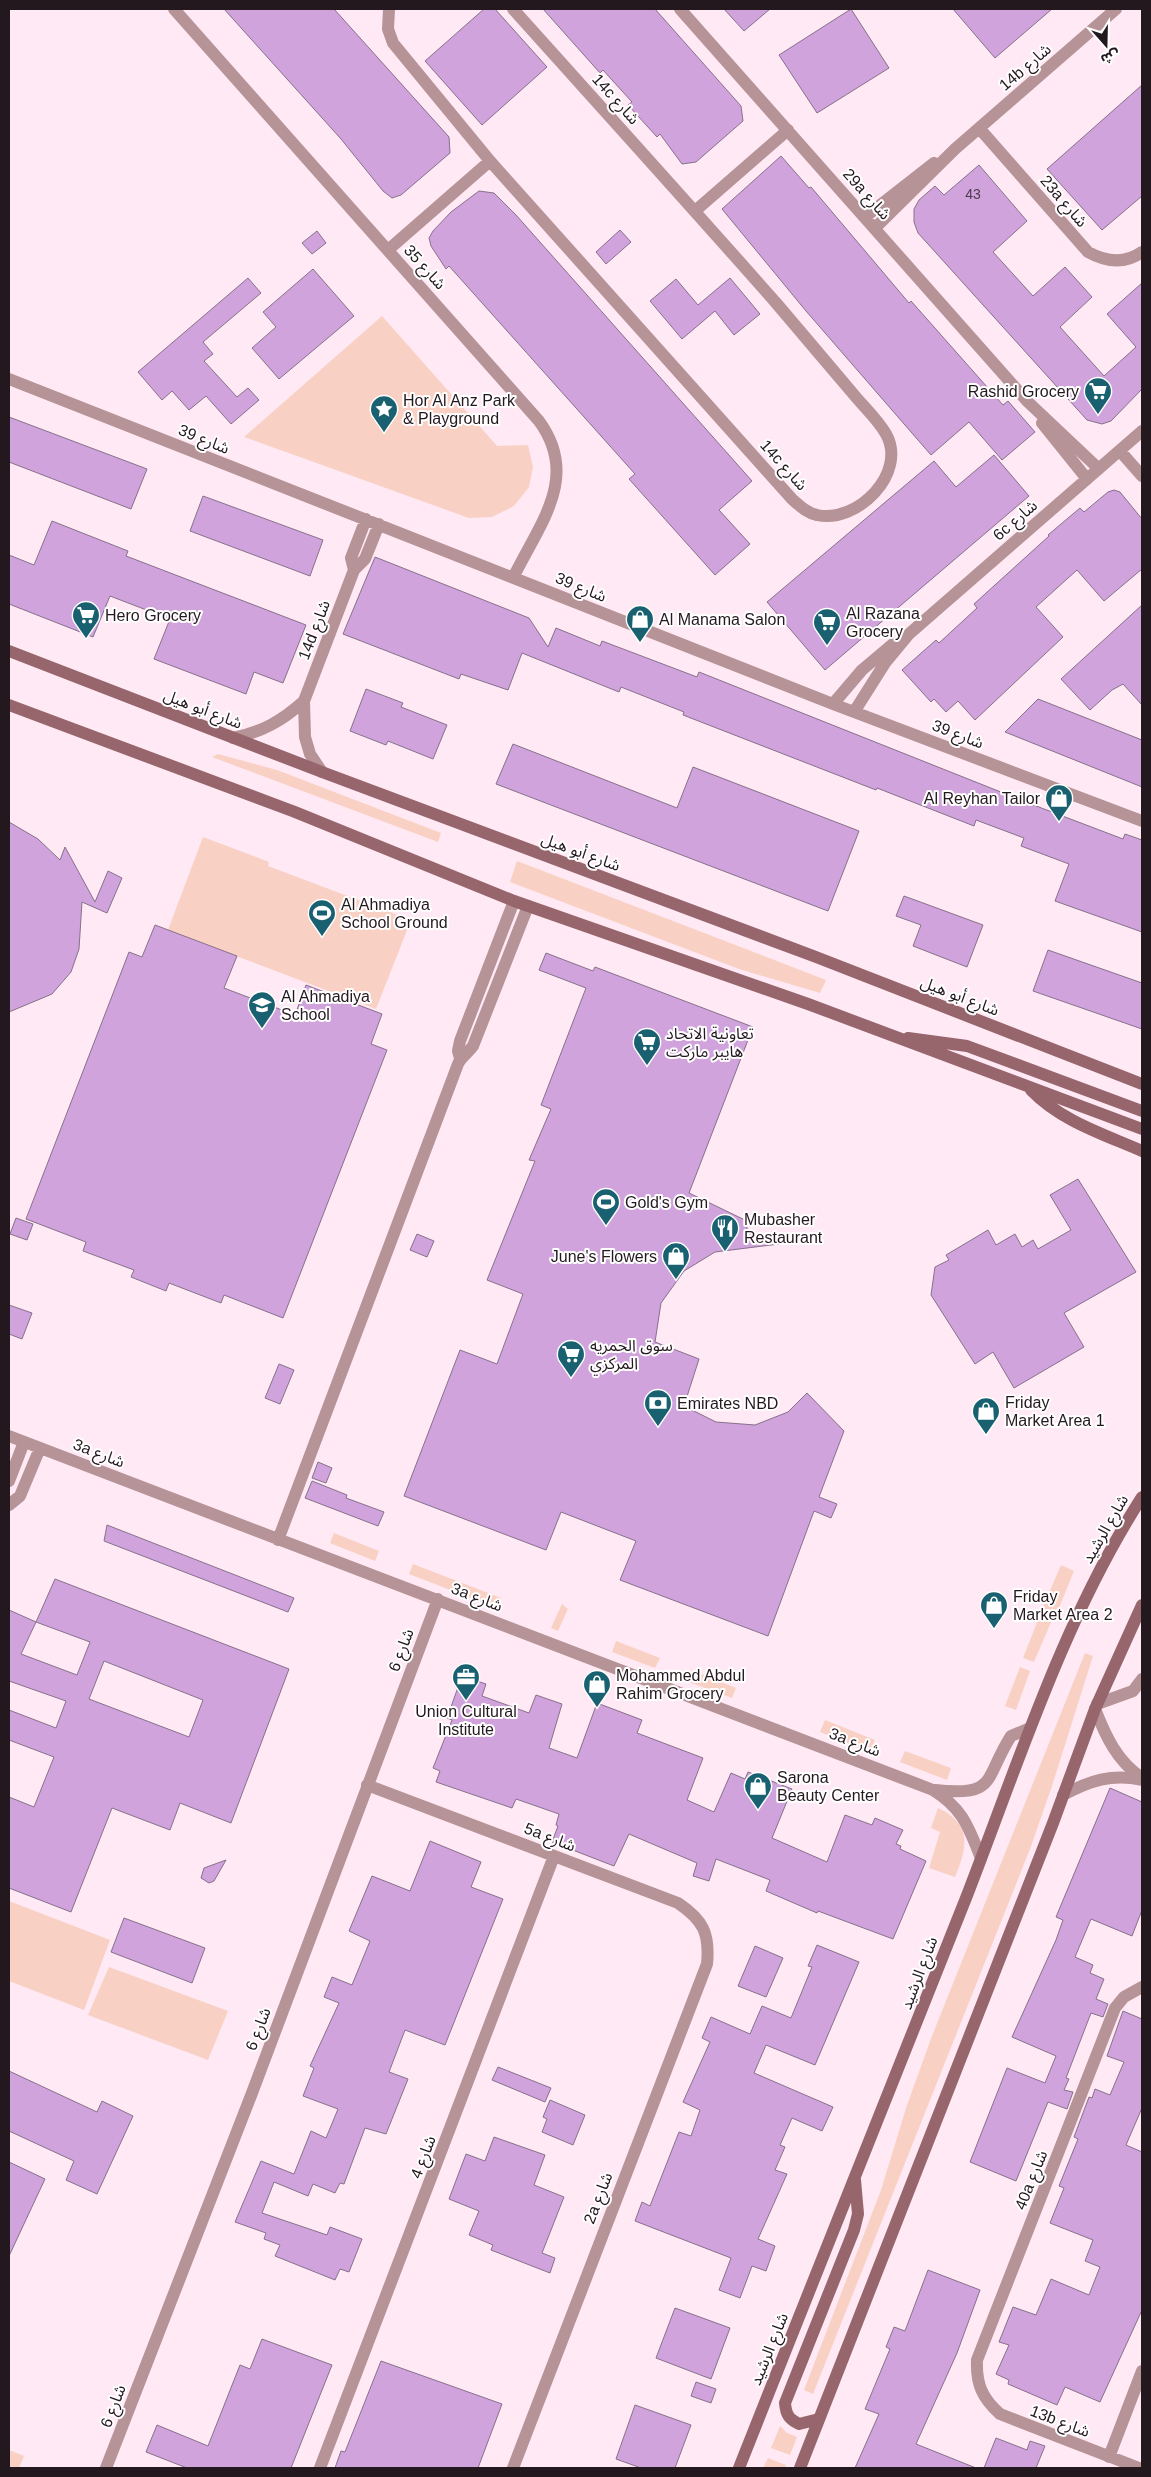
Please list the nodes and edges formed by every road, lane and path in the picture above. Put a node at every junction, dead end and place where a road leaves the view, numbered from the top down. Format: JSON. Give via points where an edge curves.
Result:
{"nodes":[{"id":1,"x":174,"y":9,"type":"edge"},
{"id":2,"x":389,"y":9,"type":"edge"},
{"id":3,"x":513,"y":9,"type":"edge"},
{"id":4,"x":680,"y":9,"type":"edge"},
{"id":5,"x":1116,"y":9,"type":"edge"},
{"id":6,"x":979,"y":128,"type":"junction"},
{"id":7,"x":788,"y":130,"type":"junction"},
{"id":8,"x":955,"y":149,"type":"junction"},
{"id":9,"x":490,"y":161,"type":"junction"},
{"id":10,"x":695,"y":210,"type":"junction"},
{"id":11,"x":865,"y":218,"type":"junction"},
{"id":12,"x":875,"y":228,"type":"junction"},
{"id":13,"x":388,"y":250,"type":"junction"},
{"id":14,"x":1142,"y":252,"type":"edge"},
{"id":15,"x":9,"y":379,"type":"edge"},
{"id":16,"x":1028,"y":402,"type":"junction"},
{"id":17,"x":1142,"y":432,"type":"edge"},
{"id":18,"x":1120,"y":451,"type":"junction"},
{"id":19,"x":1099,"y":470,"type":"junction"},
{"id":20,"x":1142,"y":476,"type":"edge"},
{"id":21,"x":1087,"y":479,"type":"junction"},
{"id":22,"x":366,"y":519,"type":"junction"},
{"id":23,"x":379,"y":524,"type":"junction"},
{"id":24,"x":354,"y":570,"type":"junction"},
{"id":25,"x":514,"y":576,"type":"junction"},
{"id":26,"x":909,"y":634,"type":"junction"},
{"id":27,"x":9,"y":651,"type":"edge"},
{"id":28,"x":304,"y":701,"type":"junction"},
{"id":29,"x":833,"y":704,"type":"junction"},
{"id":30,"x":9,"y":705,"type":"edge"},
{"id":31,"x":854,"y":712,"type":"junction"},
{"id":32,"x":232,"y":738,"type":"junction"},
{"id":33,"x":322,"y":772,"type":"junction"},
{"id":34,"x":1142,"y":821,"type":"edge"},
{"id":35,"x":514,"y":901,"type":"junction"},
{"id":36,"x":528,"y":906,"type":"junction"},
{"id":37,"x":898,"y":1038,"type":"junction"},
{"id":38,"x":460,"y":1058,"type":"junction"},
{"id":39,"x":1142,"y":1084,"type":"edge"},
{"id":40,"x":1027,"y":1086,"type":"junction"},
{"id":41,"x":1142,"y":1111,"type":"edge"},
{"id":42,"x":1142,"y":1130,"type":"edge"},
{"id":43,"x":1142,"y":1151,"type":"edge"},
{"id":44,"x":9,"y":1436,"type":"edge"},
{"id":45,"x":24,"y":1442,"type":"junction"},
{"id":46,"x":40,"y":1448,"type":"junction"},
{"id":47,"x":9,"y":1481,"type":"edge"},
{"id":48,"x":1142,"y":1497,"type":"edge"},
{"id":49,"x":9,"y":1504,"type":"edge"},
{"id":50,"x":278,"y":1540,"type":"junction"},
{"id":51,"x":438,"y":1600,"type":"junction"},
{"id":52,"x":1142,"y":1605,"type":"edge"},
{"id":53,"x":1142,"y":1679,"type":"edge"},
{"id":54,"x":1096,"y":1707,"type":"junction"},
{"id":55,"x":1030,"y":1728,"type":"junction"},
{"id":56,"x":1142,"y":1779,"type":"edge"},
{"id":57,"x":367,"y":1785,"type":"junction"},
{"id":58,"x":933,"y":1790,"type":"junction"},
{"id":59,"x":1063,"y":1795,"type":"junction"},
{"id":60,"x":554,"y":1856,"type":"junction"},
{"id":61,"x":981,"y":1858,"type":"junction"},
{"id":62,"x":708,"y":1938,"type":"joint"},
{"id":63,"x":1139,"y":1988,"type":"edge"},
{"id":64,"x":855,"y":2180,"type":"junction"},
{"id":65,"x":1142,"y":2371,"type":"edge"},
{"id":66,"x":980,"y":2391,"type":"joint"},
{"id":67,"x":819,"y":2419,"type":"junction"},
{"id":68,"x":1109,"y":2457,"type":"junction"},
{"id":69,"x":106,"y":2468,"type":"edge"},
{"id":70,"x":320,"y":2468,"type":"edge"},
{"id":71,"x":513,"y":2468,"type":"edge"},
{"id":72,"x":739,"y":2468,"type":"edge"},
{"id":73,"x":800,"y":2468,"type":"edge"},
{"id":74,"x":1139,"y":2468,"type":"edge"}],
"edges":[{"from":1,"to":13,"type":"street","name":"شارع 35"},
{"from":2,"to":9,"type":"street","name":"14c شارع","via":[[388,29],[393,43]]},
{"from":3,"to":10,"type":"street","name":"14c شارع"},
{"from":4,"to":7,"type":"street","name":"29a شارع"},
{"from":5,"to":6,"type":"street","name":"14b شارع"},
{"from":6,"to":8,"type":"street","name":"14b شارع"},
{"from":6,"to":14,"type":"street","name":"23a شارع","via":[[1088,252],[1112,261]]},
{"from":7,"to":10,"type":"street"},
{"from":7,"to":11,"type":"street","name":"29a شارع"},
{"from":8,"to":11,"type":"street","name":"14b شارع"},
{"from":8,"to":12,"type":"street","name":"14b شارع"},
{"from":9,"to":10,"type":"street","name":"14c شارع","via":[[792,500],[817,515],[846,513],[865,500],[886,478],[891,464],[891,449],[886,435]]},
{"from":9,"to":13,"type":"street"},
{"from":11,"to":12,"type":"street","name":"29a شارع"},
{"from":12,"to":16,"type":"street","name":"29a شارع"},
{"from":13,"to":25,"type":"street","name":"شارع 35","via":[[550,435],[556,452],[556,488]]},
{"from":15,"to":22,"type":"street","name":"شارع 39"},
{"from":16,"to":19,"type":"street","name":"29a شارع"},
{"from":16,"to":21,"type":"street","name":"29a شارع"},
{"from":17,"to":18,"type":"street","name":"6c شارع"},
{"from":18,"to":19,"type":"street","name":"6c شارع"},
{"from":18,"to":20,"type":"street"},
{"from":19,"to":21,"type":"street","name":"6c شارع"},
{"from":21,"to":26,"type":"street","name":"6c شارع"},
{"from":22,"to":23,"type":"street","name":"شارع 39"},
{"from":22,"to":24,"type":"street","name":"14d شارع","via":[[352,553]]},
{"from":23,"to":24,"type":"street","name":"14d شارع","via":[[365,558]]},
{"from":23,"to":25,"type":"street","name":"شارع 39"},
{"from":24,"to":28,"type":"street","name":"14d شارع"},
{"from":25,"to":29,"type":"street","name":"شارع 39"},
{"from":26,"to":29,"type":"street","name":"6c شارع","via":[[873,660]]},
{"from":26,"to":31,"type":"street","name":"6c شارع","via":[[885,663]]},
{"from":27,"to":32,"type":"main road","name":"شارع أبو هيل"},
{"from":28,"to":32,"type":"street","via":[[255,734]]},
{"from":28,"to":33,"type":"street","name":"14d شارع","via":[[305,737],[310,754]]},
{"from":29,"to":31,"type":"street","name":"شارع 39"},
{"from":30,"to":35,"type":"main road","via":[[295,812]]},
{"from":31,"to":34,"type":"street","name":"شارع 39"},
{"from":32,"to":33,"type":"main road","name":"شارع أبو هيل"},
{"from":33,"to":39,"type":"main road","name":"شارع أبو هيل","via":[[816,956]]},
{"from":35,"to":36,"type":"main road"},
{"from":35,"to":38,"type":"street","via":[[460,1041]]},
{"from":36,"to":37,"type":"main road"},
{"from":36,"to":38,"type":"street","via":[[473,1046],[467,1055]]},
{"from":37,"to":40,"type":"main road"},
{"from":37,"to":41,"type":"main road","via":[[921,1038],[967,1046]]},
{"from":38,"to":50,"type":"street"},
{"from":40,"to":42,"type":"main road"},
{"from":40,"to":43,"type":"main road","via":[[1062,1115]]},
{"from":44,"to":45,"type":"street","name":"3a شارع"},
{"from":45,"to":46,"type":"street","name":"3a شارع"},
{"from":45,"to":47,"type":"street"},
{"from":46,"to":49,"type":"street","via":[[20,1496]]},
{"from":46,"to":50,"type":"street","name":"3a شارع"},
{"from":48,"to":55,"type":"main road","name":"شارع الرشيد","via":[[1092,1586]]},
{"from":50,"to":51,"type":"street","name":"3a شارع"},
{"from":51,"to":57,"type":"street","name":"شارع 6"},
{"from":51,"to":58,"type":"street","name":"3a شارع"},
{"from":52,"to":54,"type":"main road"},
{"from":53,"to":54,"type":"street","via":[[1132,1691]]},
{"from":54,"to":56,"type":"street","via":[[1111,1746]]},
{"from":54,"to":59,"type":"main road"},
{"from":55,"to":58,"type":"street","name":"3a شارع","via":[[1012,1736],[985,1783],[965,1792]]},
{"from":55,"to":61,"type":"main road","name":"شارع الرشيد"},
{"from":56,"to":59,"type":"street","via":[[1099,1779]]},
{"from":57,"to":60,"type":"street","name":"5a شارع"},
{"from":57,"to":69,"type":"street","name":"شارع 6"},
{"from":58,"to":61,"type":"street","name":"3a شارع","via":[[957,1808],[967,1821]]},
{"from":59,"to":67,"type":"main road"},
{"from":60,"to":62,"type":"street","name":"5a شارع","via":[[678,1903],[691,1912]]},
{"from":60,"to":70,"type":"street","name":"شارع 4"},
{"from":61,"to":64,"type":"main road","name":"شارع الرشيد"},
{"from":62,"to":71,"type":"street","name":"2a شارع","via":[[707,1964]]},
{"from":63,"to":66,"type":"street","name":"40a شارع","via":[[1124,1997],[1116,2008],[977,2360],[976,2376]]},
{"from":64,"to":67,"type":"main road","via":[[858,2214],[854,2230],[786,2403],[786,2413],[799,2424]]},
{"from":64,"to":72,"type":"main road","name":"شارع الرشيد"},
{"from":65,"to":68,"type":"street"},
{"from":66,"to":68,"type":"street","name":"13b شارع","via":[[1000,2414]]},
{"from":67,"to":73,"type":"main road"},
{"from":68,"to":74,"type":"street","name":"13b شارع"}]}
